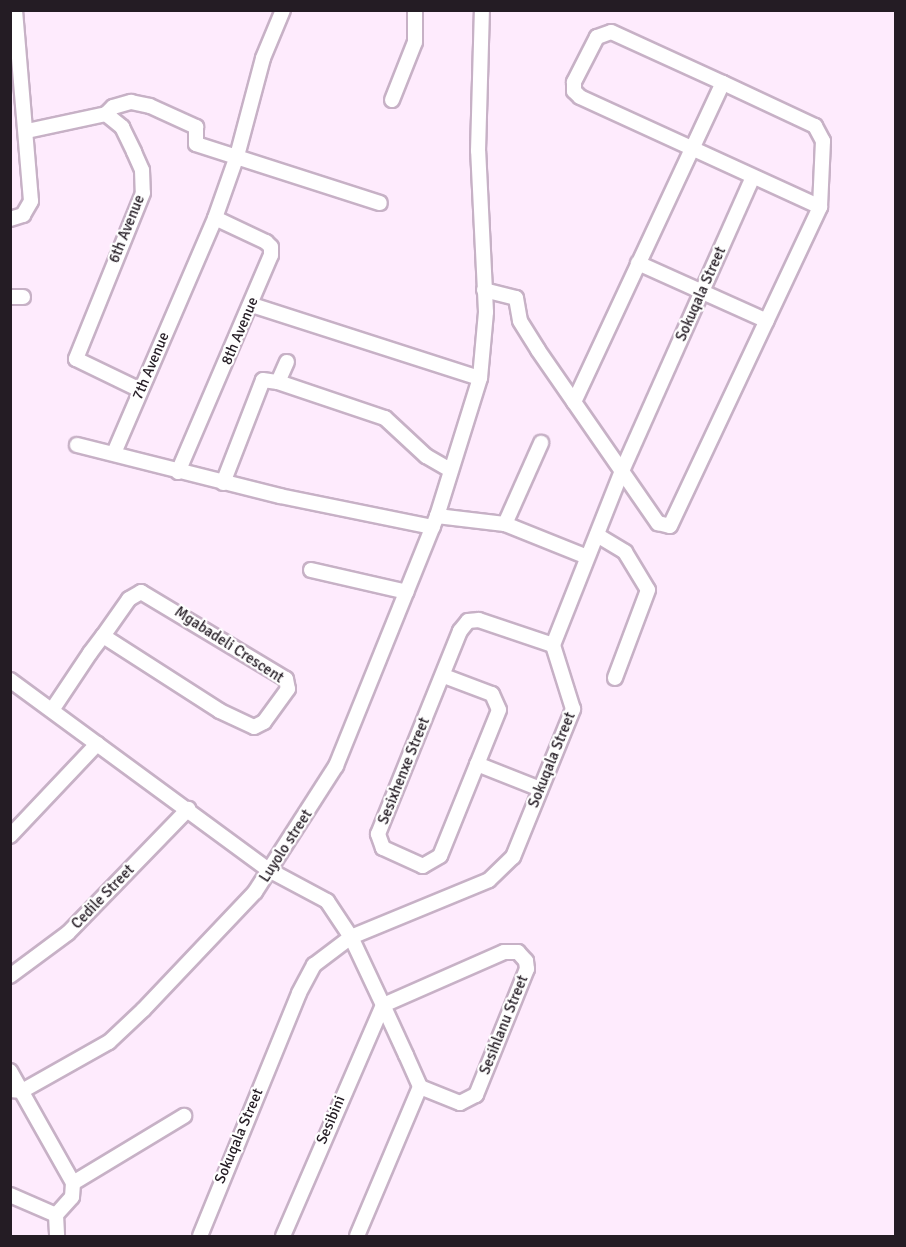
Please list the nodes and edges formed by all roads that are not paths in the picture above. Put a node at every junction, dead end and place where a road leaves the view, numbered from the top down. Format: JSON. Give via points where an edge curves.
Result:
{"nodes":[{"id":1,"x":15,"y":10,"type":"edge"},
{"id":2,"x":283,"y":10,"type":"edge"},
{"id":3,"x":415,"y":10,"type":"edge"},
{"id":4,"x":482,"y":11,"type":"edge"},
{"id":5,"x":723,"y":83,"type":"junction"},
{"id":6,"x":392,"y":100,"type":"dead end"},
{"id":7,"x":106,"y":114,"type":"junction"},
{"id":8,"x":27,"y":131,"type":"junction"},
{"id":9,"x":691,"y":150,"type":"junction"},
{"id":10,"x":237,"y":156,"type":"junction"},
{"id":11,"x":752,"y":179,"type":"junction"},
{"id":12,"x":380,"y":203,"type":"dead end"},
{"id":13,"x":820,"y":207,"type":"junction"},
{"id":14,"x":214,"y":218,"type":"junction"},
{"id":15,"x":10,"y":219,"type":"edge"},
{"id":16,"x":638,"y":263,"type":"junction"},
{"id":17,"x":484,"y":290,"type":"junction"},
{"id":18,"x":702,"y":291,"type":"junction"},
{"id":19,"x":252,"y":304,"type":"junction"},
{"id":20,"x":767,"y":321,"type":"junction"},
{"id":21,"x":287,"y":362,"type":"dead end"},
{"id":22,"x":480,"y":378,"type":"junction"},
{"id":23,"x":278,"y":382,"type":"junction"},
{"id":24,"x":140,"y":390,"type":"junction"},
{"id":25,"x":574,"y":402,"type":"junction"},
{"id":26,"x":541,"y":443,"type":"dead end"},
{"id":27,"x":76,"y":445,"type":"dead end"},
{"id":28,"x":114,"y":453,"type":"junction"},
{"id":29,"x":450,"y":470,"type":"junction"},
{"id":30,"x":622,"y":471,"type":"junction"},
{"id":31,"x":178,"y":472,"type":"junction"},
{"id":32,"x":224,"y":483,"type":"junction"},
{"id":33,"x":435,"y":521,"type":"junction"},
{"id":34,"x":505,"y":524,"type":"junction"},
{"id":35,"x":597,"y":535,"type":"junction"},
{"id":36,"x":587,"y":556,"type":"junction"},
{"id":37,"x":311,"y":570,"type":"dead end"},
{"id":38,"x":406,"y":592,"type":"junction"},
{"id":39,"x":103,"y":636,"type":"junction"},
{"id":40,"x":553,"y":645,"type":"junction"},
{"id":41,"x":444,"y":676,"type":"junction"},
{"id":42,"x":615,"y":678,"type":"dead end"},
{"id":43,"x":10,"y":680,"type":"edge"},
{"id":44,"x":52,"y":710,"type":"junction"},
{"id":45,"x":97,"y":744,"type":"junction"},
{"id":46,"x":477,"y":764,"type":"junction"},
{"id":47,"x":540,"y":789,"type":"junction"},
{"id":48,"x":188,"y":809,"type":"junction"},
{"id":49,"x":10,"y":836,"type":"edge"},
{"id":50,"x":269,"y":870,"type":"junction"},
{"id":51,"x":351,"y":937,"type":"junction"},
{"id":52,"x":10,"y":976,"type":"edge"},
{"id":53,"x":383,"y":1005,"type":"junction"},
{"id":54,"x":10,"y":1071,"type":"edge"},
{"id":55,"x":420,"y":1087,"type":"junction"},
{"id":56,"x":16,"y":1091,"type":"edge"},
{"id":57,"x":184,"y":1116,"type":"dead end"},
{"id":58,"x":73,"y":1183,"type":"junction"},
{"id":59,"x":10,"y":1195,"type":"edge"},
{"id":60,"x":56,"y":1215,"type":"junction"},
{"id":61,"x":57,"y":1236,"type":"edge"},
{"id":62,"x":200,"y":1236,"type":"edge"},
{"id":63,"x":283,"y":1236,"type":"edge"},
{"id":64,"x":357,"y":1236,"type":"edge"}],
"edges":[{"from":1,"to":8,"type":"street"},
{"from":2,"to":10,"type":"street","name":"7th Avenue","via":[[263,58]]},
{"from":3,"to":6,"type":"street","via":[[415,42]]},
{"from":4,"to":17,"type":"street","name":"Luyolo street","via":[[478,151]]},
{"from":5,"to":9,"type":"street"},
{"from":5,"to":9,"type":"street","via":[[608,32],[597,37],[578,74],[573,88],[585,101]]},
{"from":5,"to":13,"type":"street","via":[[819,130],[823,141]]},
{"from":7,"to":8,"type":"street"},
{"from":7,"to":10,"type":"street","via":[[113,107],[131,102],[150,106],[195,127],[196,144]]},
{"from":7,"to":24,"type":"street","name":"6th Avenue","via":[[122,127],[132,148],[141,170],[143,193],[76,359]]},
{"from":8,"to":15,"type":"street","via":[[30,206],[23,215]]},
{"from":9,"to":11,"type":"street"},
{"from":9,"to":16,"type":"street"},
{"from":10,"to":12,"type":"street"},
{"from":10,"to":14,"type":"street","name":"7th Avenue"},
{"from":11,"to":13,"type":"street"},
{"from":11,"to":18,"type":"street","name":"Sokuqala Street"},
{"from":13,"to":20,"type":"street"},
{"from":14,"to":19,"type":"street","name":"8th Avenue","via":[[271,247]]},
{"from":14,"to":24,"type":"street","name":"7th Avenue"},
{"from":16,"to":18,"type":"street"},
{"from":16,"to":25,"type":"street"},
{"from":17,"to":22,"type":"street","name":"Luyolo street"},
{"from":17,"to":25,"type":"street","via":[[516,298],[525,331]]},
{"from":18,"to":20,"type":"street"},
{"from":18,"to":30,"type":"street","name":"Sokuqala Street"},
{"from":19,"to":22,"type":"street"},
{"from":19,"to":31,"type":"street","name":"8th Avenue"},
{"from":20,"to":30,"type":"street","via":[[674,523],[666,527],[658,523]]},
{"from":21,"to":23,"type":"street"},
{"from":22,"to":29,"type":"street","name":"Luyolo street"},
{"from":23,"to":29,"type":"street","via":[[385,418],[426,456]]},
{"from":23,"to":32,"type":"street","via":[[263,380]]},
{"from":24,"to":28,"type":"street","name":"7th Avenue"},
{"from":25,"to":30,"type":"street"},
{"from":26,"to":34,"type":"street"},
{"from":27,"to":28,"type":"street"},
{"from":28,"to":31,"type":"street"},
{"from":29,"to":33,"type":"street","name":"Luyolo street"},
{"from":30,"to":35,"type":"street","name":"Sokuqala Street"},
{"from":31,"to":32,"type":"street"},
{"from":32,"to":33,"type":"street"},
{"from":33,"to":34,"type":"street"},
{"from":33,"to":38,"type":"street","name":"Luyolo street"},
{"from":34,"to":36,"type":"street"},
{"from":35,"to":36,"type":"street","name":"Sokuqala Street"},
{"from":35,"to":42,"type":"street","via":[[625,552],[648,590]]},
{"from":36,"to":40,"type":"street","name":"Sokuqala Street"},
{"from":37,"to":38,"type":"street"},
{"from":38,"to":50,"type":"street","name":"Luyolo street","via":[[336,766]]},
{"from":39,"to":39,"type":"street","name":"Mgabadeli Crescent","via":[[220,711],[254,727],[264,723],[288,689],[286,679],[146,593],[129,599]]},
{"from":39,"to":44,"type":"street","name":"Mgabadeli Crescent"},
{"from":40,"to":41,"type":"street","name":"Sesixhenxe Street","via":[[473,620],[460,631]]},
{"from":40,"to":47,"type":"street","name":"Sokuqala Street","via":[[573,709]]},
{"from":41,"to":46,"type":"street","name":"Sesixhenxe Street","via":[[498,700],[499,710]]},
{"from":41,"to":46,"type":"street","name":"Sesixhenxe Street","via":[[378,834],[383,848],[423,866],[437,860]]},
{"from":43,"to":44,"type":"street"},
{"from":44,"to":45,"type":"street"},
{"from":45,"to":48,"type":"street"},
{"from":45,"to":49,"type":"street"},
{"from":46,"to":47,"type":"street"},
{"from":47,"to":51,"type":"street","name":"Sokuqala Street","via":[[513,857],[500,873]]},
{"from":48,"to":50,"type":"street"},
{"from":48,"to":52,"type":"street","name":"Cedile Street","via":[[68,933]]},
{"from":50,"to":51,"type":"street","via":[[324,898]]},
{"from":50,"to":56,"type":"street","name":"Luyolo street","via":[[255,892],[127,1027],[108,1042]]},
{"from":51,"to":53,"type":"street"},
{"from":51,"to":62,"type":"street","name":"Sokuqala Street","via":[[322,956],[305,980]]},
{"from":53,"to":55,"type":"street"},
{"from":53,"to":55,"type":"street","name":"Sesihlanu Street","via":[[504,952],[518,952],[526,961],[527,969],[476,1095],[460,1103]]},
{"from":53,"to":63,"type":"street","name":"Sesibini"},
{"from":54,"to":56,"type":"street"},
{"from":55,"to":64,"type":"street"},
{"from":56,"to":58,"type":"street"},
{"from":57,"to":58,"type":"street"},
{"from":58,"to":60,"type":"street","via":[[72,1197]]},
{"from":59,"to":60,"type":"street"},
{"from":60,"to":61,"type":"street"}]}
